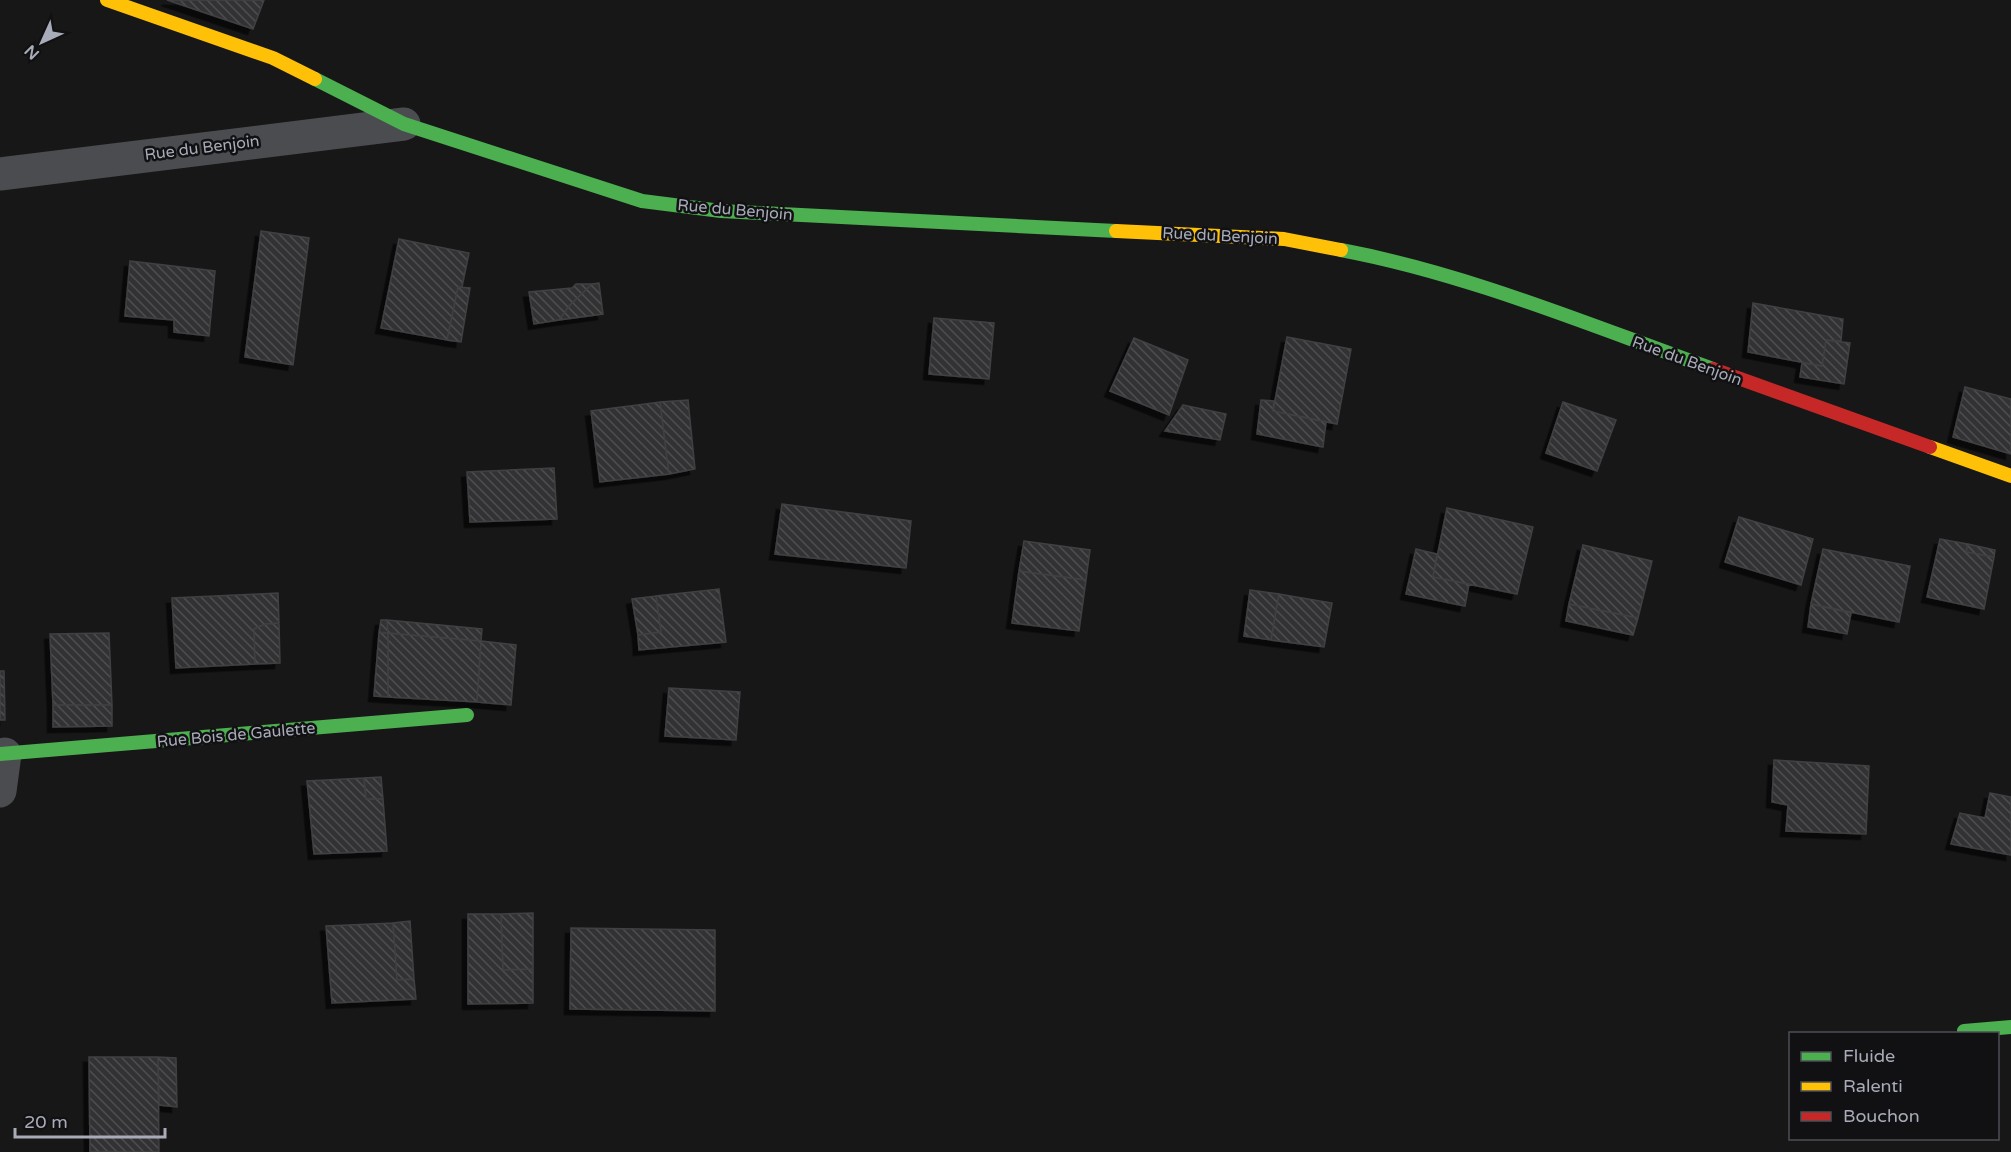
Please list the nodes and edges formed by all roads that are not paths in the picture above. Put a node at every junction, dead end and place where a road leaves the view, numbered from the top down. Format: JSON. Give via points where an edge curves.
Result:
{"nodes":[{"id":1,"x":107,"y":0,"type":"edge"},
{"id":2,"x":404,"y":124,"type":"junction"},
{"id":3,"x":0,"y":174,"type":"edge"},
{"id":4,"x":2011,"y":476,"type":"edge"},
{"id":5,"x":467,"y":715,"type":"dead end"},
{"id":6,"x":2,"y":754,"type":"edge"},
{"id":7,"x":0,"y":791,"type":"edge"},
{"id":8,"x":2011,"y":1027,"type":"edge"},
{"id":9,"x":1964,"y":1030,"type":"dead end"}],
"edges":[{"from":1,"to":2,"type":"street","name":"Rue du Benjoin","via":[[273,58]]},
{"from":2,"to":3,"type":"street","name":"Rue du Benjoin"},
{"from":2,"to":4,"type":"street","name":"Rue du Benjoin","via":[[642,201],[721,211],[1284,239],[1379,257],[1472,284]]},
{"from":5,"to":6,"type":"street","name":"Rue Bois de Gaulette"},
{"from":6,"to":7,"type":"street","name":"Rue Bois de Gaulette"},
{"from":8,"to":9,"type":"street"}]}
